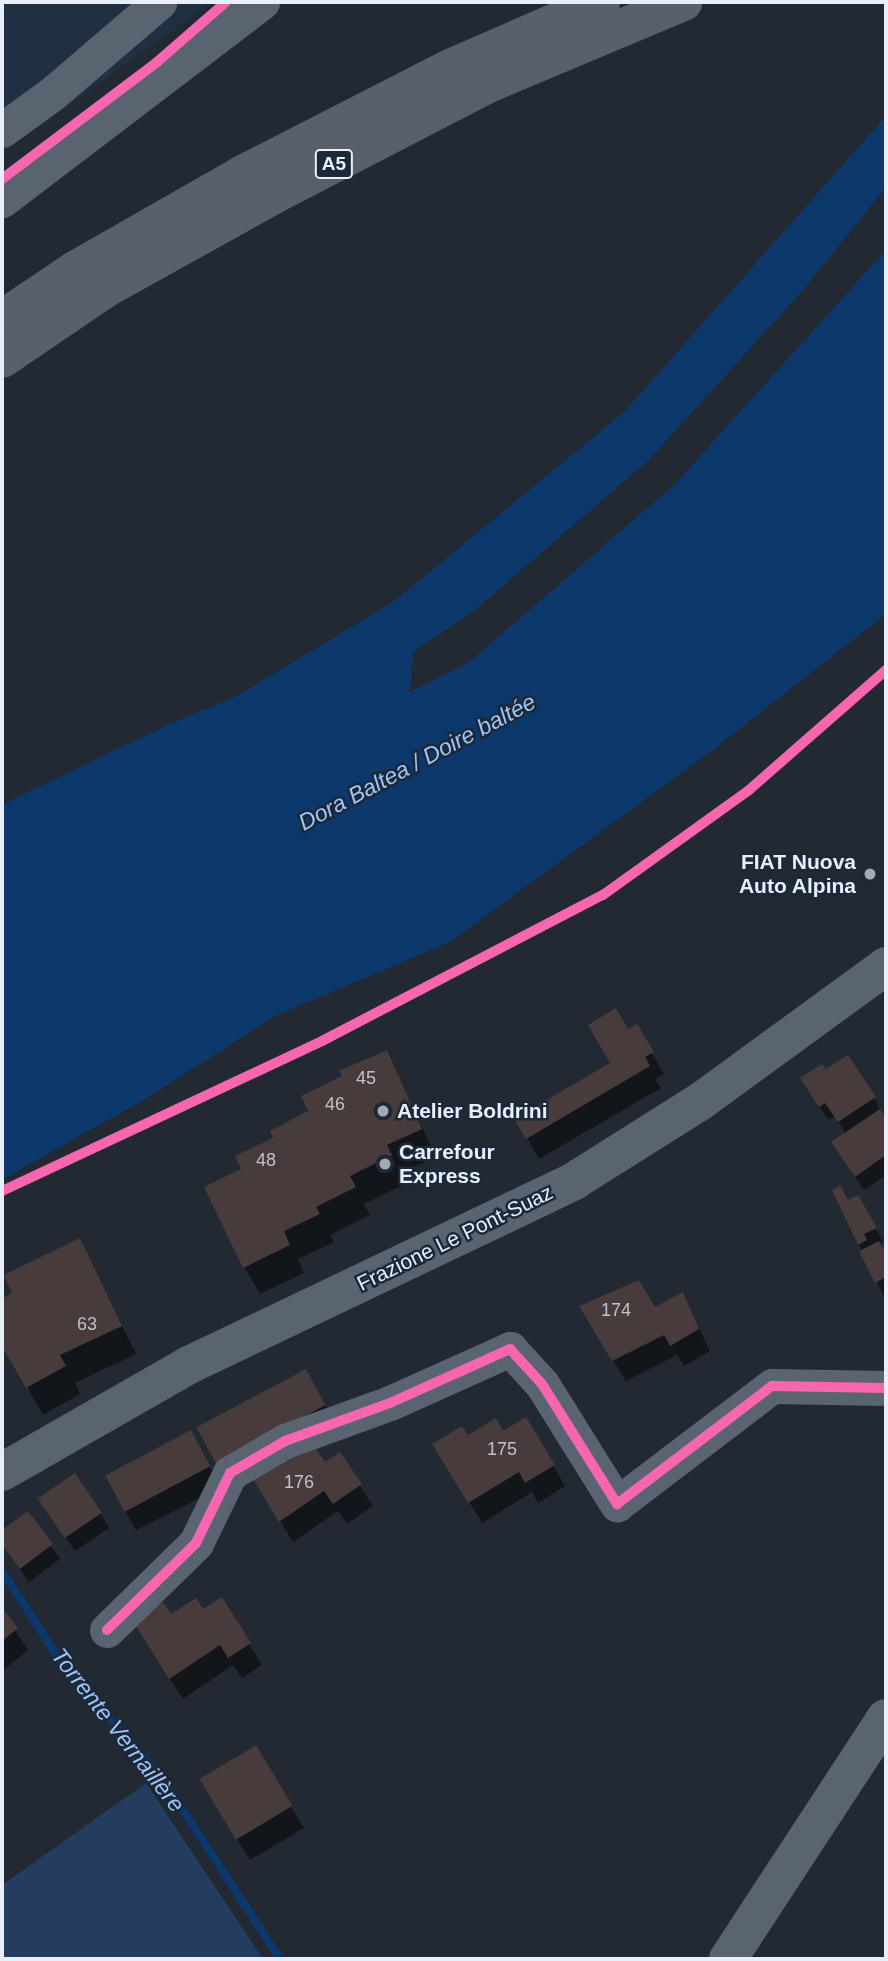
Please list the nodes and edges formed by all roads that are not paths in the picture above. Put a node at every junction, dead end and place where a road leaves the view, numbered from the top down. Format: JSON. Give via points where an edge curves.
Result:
{"nodes":[{"id":1,"x":159,"y":2,"type":"edge"},
{"id":2,"x":243,"y":2,"type":"edge"},
{"id":3,"x":262,"y":2,"type":"edge"},
{"id":4,"x":601,"y":2,"type":"edge"},
{"id":5,"x":683,"y":2,"type":"edge"},
{"id":6,"x":206,"y":43,"type":"junction"},
{"id":7,"x":2,"y":130,"type":"edge"},
{"id":8,"x":2,"y":200,"type":"edge"},
{"id":9,"x":2,"y":319,"type":"edge"},
{"id":10,"x":2,"y":359,"type":"edge"},
{"id":11,"x":886,"y":966,"type":"edge"},
{"id":12,"x":886,"y":1388,"type":"edge"},
{"id":13,"x":2,"y":1472,"type":"edge"},
{"id":14,"x":107,"y":1630,"type":"dead end"},
{"id":15,"x":886,"y":1718,"type":"edge"},
{"id":16,"x":729,"y":1959,"type":"edge"}],
"edges":[{"from":1,"to":7,"type":"street","via":[[53,93]]},
{"from":2,"to":6,"type":"street"},
{"from":3,"to":6,"type":"street"},
{"from":4,"to":9,"type":"highway","number":"A5","via":[[448,69],[243,174],[75,270]]},
{"from":5,"to":10,"type":"highway","number":"A5","via":[[486,85],[284,190],[105,289]]},
{"from":6,"to":8,"type":"street"},
{"from":11,"to":13,"type":"main road","name":"Frazione Le Pont-Suaz","via":[[701,1101],[574,1181],[189,1365]]},
{"from":12,"to":14,"type":"street","via":[[772,1386],[617,1504],[542,1384],[510,1349],[390,1403],[285,1441],[230,1473],[196,1543]]},
{"from":15,"to":16,"type":"main road"}]}
